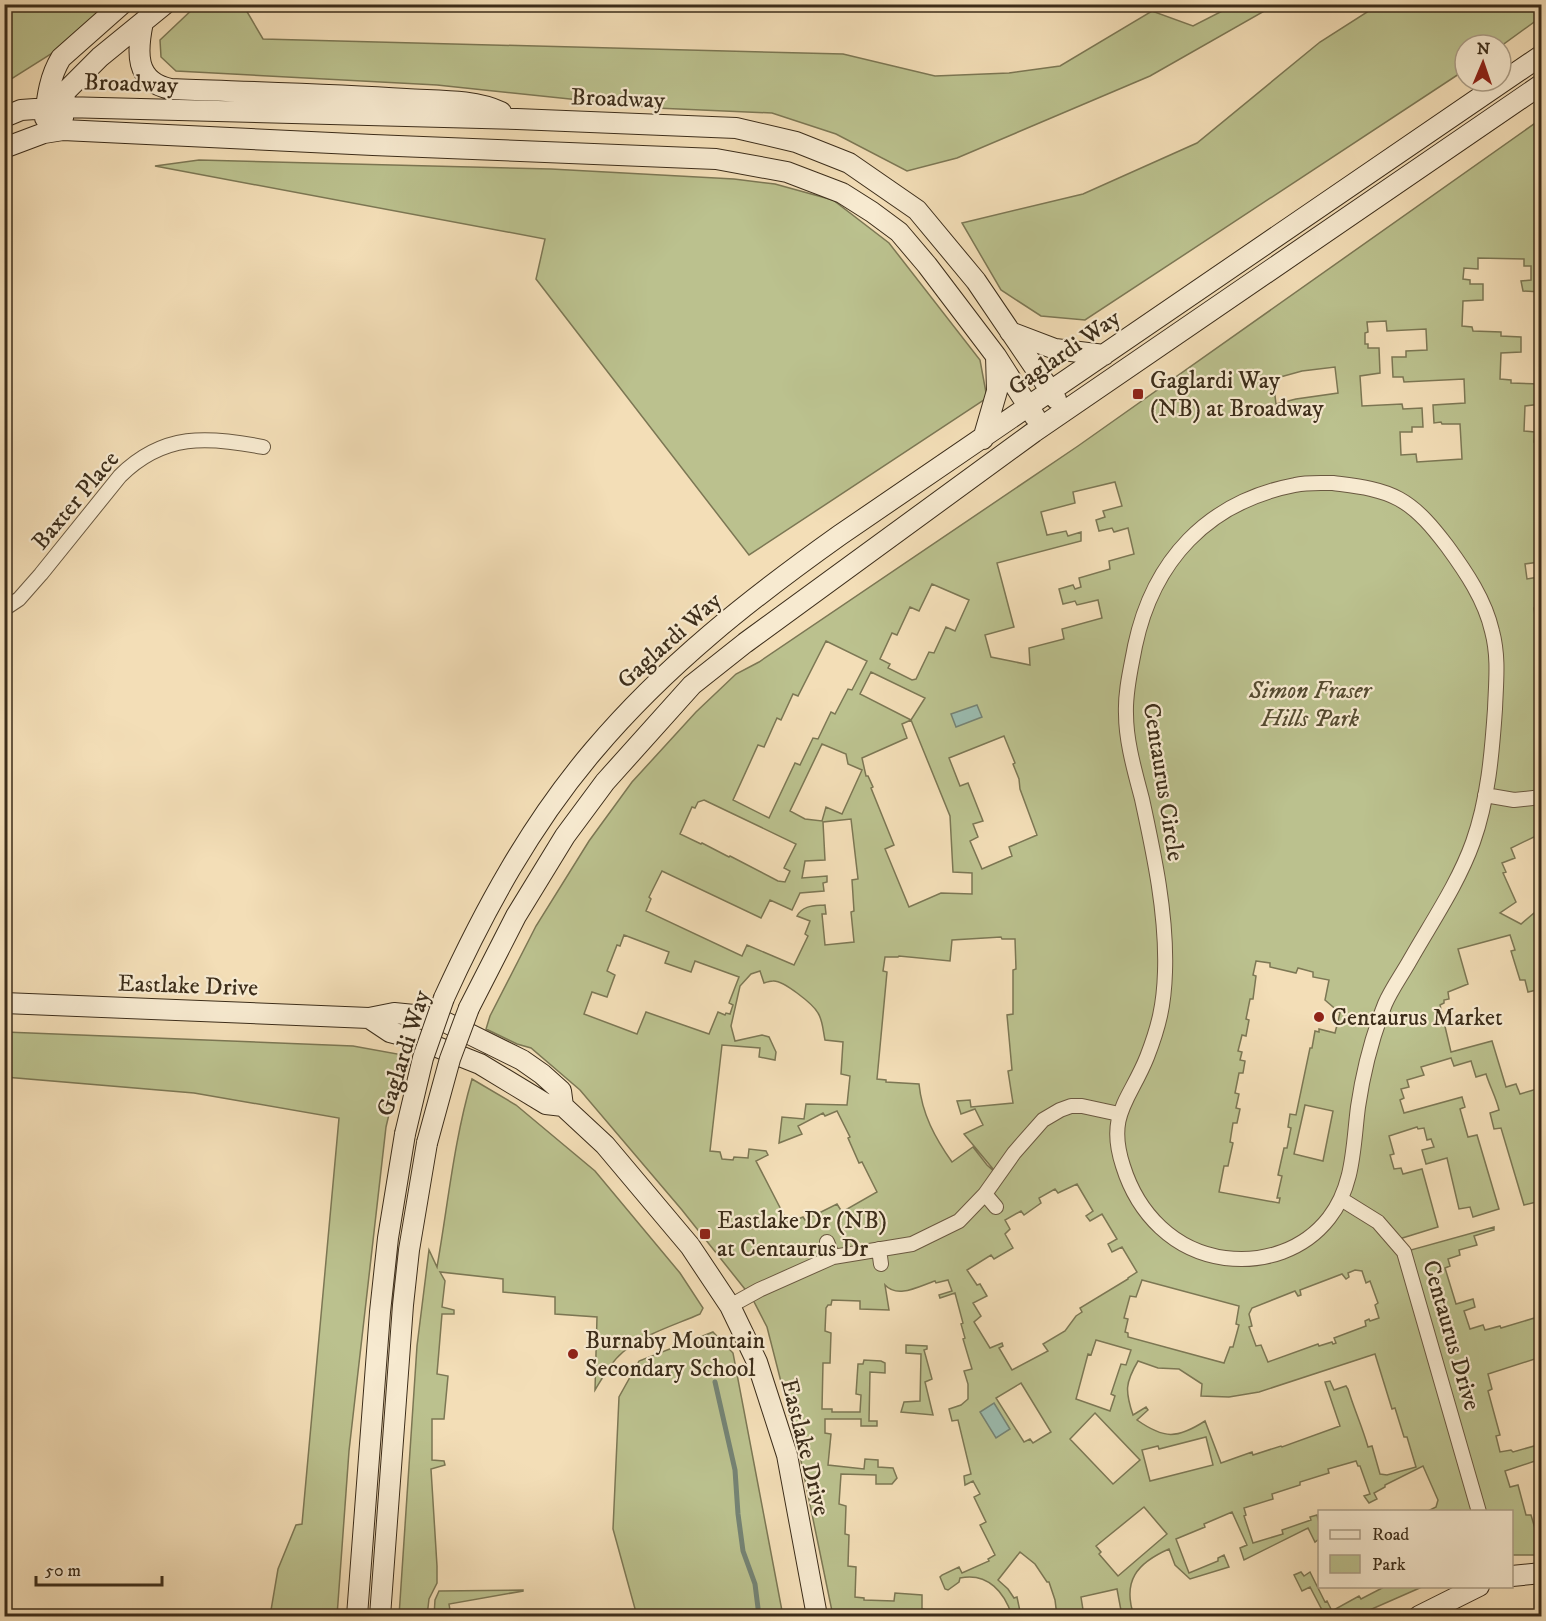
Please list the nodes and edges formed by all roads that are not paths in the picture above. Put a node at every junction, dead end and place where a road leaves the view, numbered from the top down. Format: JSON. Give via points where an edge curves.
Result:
{"nodes":[{"id":1,"x":122,"y":4,"type":"edge"},
{"id":2,"x":165,"y":4,"type":"edge"},
{"id":3,"x":990,"y":4,"type":"edge"},
{"id":4,"x":1023,"y":4,"type":"edge"},
{"id":5,"x":143,"y":22,"type":"junction"},
{"id":6,"x":1542,"y":55,"type":"edge"},
{"id":7,"x":1542,"y":84,"type":"edge"},
{"id":8,"x":54,"y":107,"type":"junction"},
{"id":9,"x":4,"y":117,"type":"edge"},
{"id":10,"x":517,"y":120,"type":"junction"},
{"id":11,"x":54,"y":131,"type":"junction"},
{"id":12,"x":4,"y":148,"type":"edge"},
{"id":13,"x":1010,"y":332,"type":"junction"},
{"id":14,"x":1104,"y":355,"type":"junction"},
{"id":15,"x":996,"y":356,"type":"junction"},
{"id":16,"x":1051,"y":390,"type":"junction"},
{"id":17,"x":1029,"y":407,"type":"junction"},
{"id":18,"x":1063,"y":412,"type":"junction"},
{"id":19,"x":1041,"y":427,"type":"junction"},
{"id":20,"x":982,"y":439,"type":"junction"},
{"id":21,"x":263,"y":447,"type":"dead end"},
{"id":22,"x":4,"y":609,"type":"edge"},
{"id":23,"x":1485,"y":795,"type":"junction"},
{"id":24,"x":1542,"y":797,"type":"edge"},
{"id":25,"x":4,"y":1003,"type":"edge"},
{"id":26,"x":369,"y":1018,"type":"junction"},
{"id":27,"x":563,"y":1106,"type":"junction"},
{"id":28,"x":1119,"y":1114,"type":"junction"},
{"id":29,"x":985,"y":1194,"type":"junction"},
{"id":30,"x":1341,"y":1199,"type":"junction"},
{"id":31,"x":996,"y":1207,"type":"dead end"},
{"id":32,"x":827,"y":1242,"type":"dead end"},
{"id":33,"x":879,"y":1249,"type":"junction"},
{"id":34,"x":833,"y":1257,"type":"junction"},
{"id":35,"x":881,"y":1264,"type":"dead end"},
{"id":36,"x":730,"y":1306,"type":"junction"},
{"id":37,"x":1478,"y":1510,"type":"edge"},
{"id":38,"x":1542,"y":1573,"type":"edge"},
{"id":39,"x":1513,"y":1576,"type":"edge"},
{"id":40,"x":1477,"y":1588,"type":"edge"},
{"id":41,"x":357,"y":1617,"type":"edge"},
{"id":42,"x":380,"y":1617,"type":"edge"},
{"id":43,"x":817,"y":1617,"type":"edge"},
{"id":44,"x":1419,"y":1617,"type":"edge"}],
"edges":[{"from":1,"to":8,"type":"street","via":[[61,58],[49,84]]},
{"from":2,"to":5,"type":"street"},
{"from":3,"to":4,"type":"street"},
{"from":5,"to":8,"type":"street","via":[[100,57]]},
{"from":5,"to":10,"type":"street","via":[[139,42],[141,66],[159,87],[457,103],[488,106]]},
{"from":6,"to":14,"type":"street","name":"Gaglardi Way"},
{"from":7,"to":18,"type":"street","name":"Gaglardi Way"},
{"from":8,"to":9,"type":"street","name":"Broadway","via":[[21,110]]},
{"from":8,"to":10,"type":"street","name":"Broadway"},
{"from":8,"to":11,"type":"street"},
{"from":10,"to":13,"type":"street","name":"Broadway","via":[[735,129],[795,142],[849,163],[917,210],[976,281]]},
{"from":11,"to":12,"type":"street"},
{"from":11,"to":15,"type":"street","name":"Broadway","via":[[716,159],[787,172],[842,193],[899,232]]},
{"from":13,"to":14,"type":"street","via":[[1055,348]]},
{"from":13,"to":16,"type":"street","name":"Broadway"},
{"from":14,"to":16,"type":"street","name":"Gaglardi Way"},
{"from":15,"to":17,"type":"street","name":"Broadway"},
{"from":15,"to":20,"type":"street","via":[[997,391]]},
{"from":16,"to":17,"type":"street","name":"Gaglardi Way"},
{"from":16,"to":18,"type":"street","name":"Broadway"},
{"from":17,"to":19,"type":"street","name":"Broadway"},
{"from":17,"to":20,"type":"street","name":"Gaglardi Way"},
{"from":18,"to":19,"type":"street","name":"Gaglardi Way"},
{"from":19,"to":42,"type":"street","name":"Gaglardi Way","bridge":true,"via":[[692,685],[605,782],[565,836],[516,916],[469,1008],[427,1143],[403,1305]]},
{"from":20,"to":41,"type":"street","name":"Gaglardi Way","bridge":true,"via":[[766,588],[675,665],[571,779],[524,847],[471,939],[423,1058],[405,1134],[381,1301]]},
{"from":21,"to":22,"type":"street","name":"Baxter Place","via":[[226,440],[182,441],[146,454],[120,476],[41,574],[19,599]]},
{"from":23,"to":24,"type":"street","via":[[1514,800]]},
{"from":23,"to":28,"type":"street","name":"Centaurus Circle","via":[[1493,747],[1498,666],[1492,629],[1462,566],[1431,525],[1399,499],[1365,487],[1333,483],[1298,484],[1261,494],[1228,508],[1206,523],[1164,570],[1150,596],[1128,679],[1125,716],[1164,919],[1166,969],[1163,1015],[1145,1063]]},
{"from":23,"to":30,"type":"street","name":"Centaurus Circle","via":[[1473,843],[1385,1006],[1358,1104],[1350,1176]]},
{"from":25,"to":26,"type":"street","name":"Eastlake Drive"},
{"from":26,"to":27,"type":"street","name":"Eastlake Drive","via":[[390,1032],[480,1064],[546,1104]]},
{"from":26,"to":27,"type":"street","name":"Eastlake Drive","via":[[394,1012],[424,1016],[468,1032],[542,1074],[561,1091]]},
{"from":27,"to":36,"type":"street","name":"Eastlake Drive","via":[[605,1145],[690,1246]]},
{"from":28,"to":29,"type":"street","via":[[1071,1106],[1043,1120]]},
{"from":28,"to":30,"type":"street","name":"Centaurus Circle","via":[[1117,1133],[1122,1163],[1140,1203],[1168,1236],[1202,1252],[1232,1258],[1278,1254],[1304,1242],[1327,1221]]},
{"from":29,"to":31,"type":"street"},
{"from":29,"to":33,"type":"street","via":[[958,1221],[912,1244]]},
{"from":30,"to":37,"type":"street","name":"Centaurus Drive","via":[[1378,1222],[1404,1252]]},
{"from":32,"to":34,"type":"street"},
{"from":33,"to":34,"type":"street"},
{"from":33,"to":35,"type":"street"},
{"from":34,"to":36,"type":"street"},
{"from":36,"to":43,"type":"street","name":"Eastlake Drive","via":[[757,1362],[787,1455]]},
{"from":38,"to":39,"type":"street"},
{"from":40,"to":44,"type":"street"}]}
